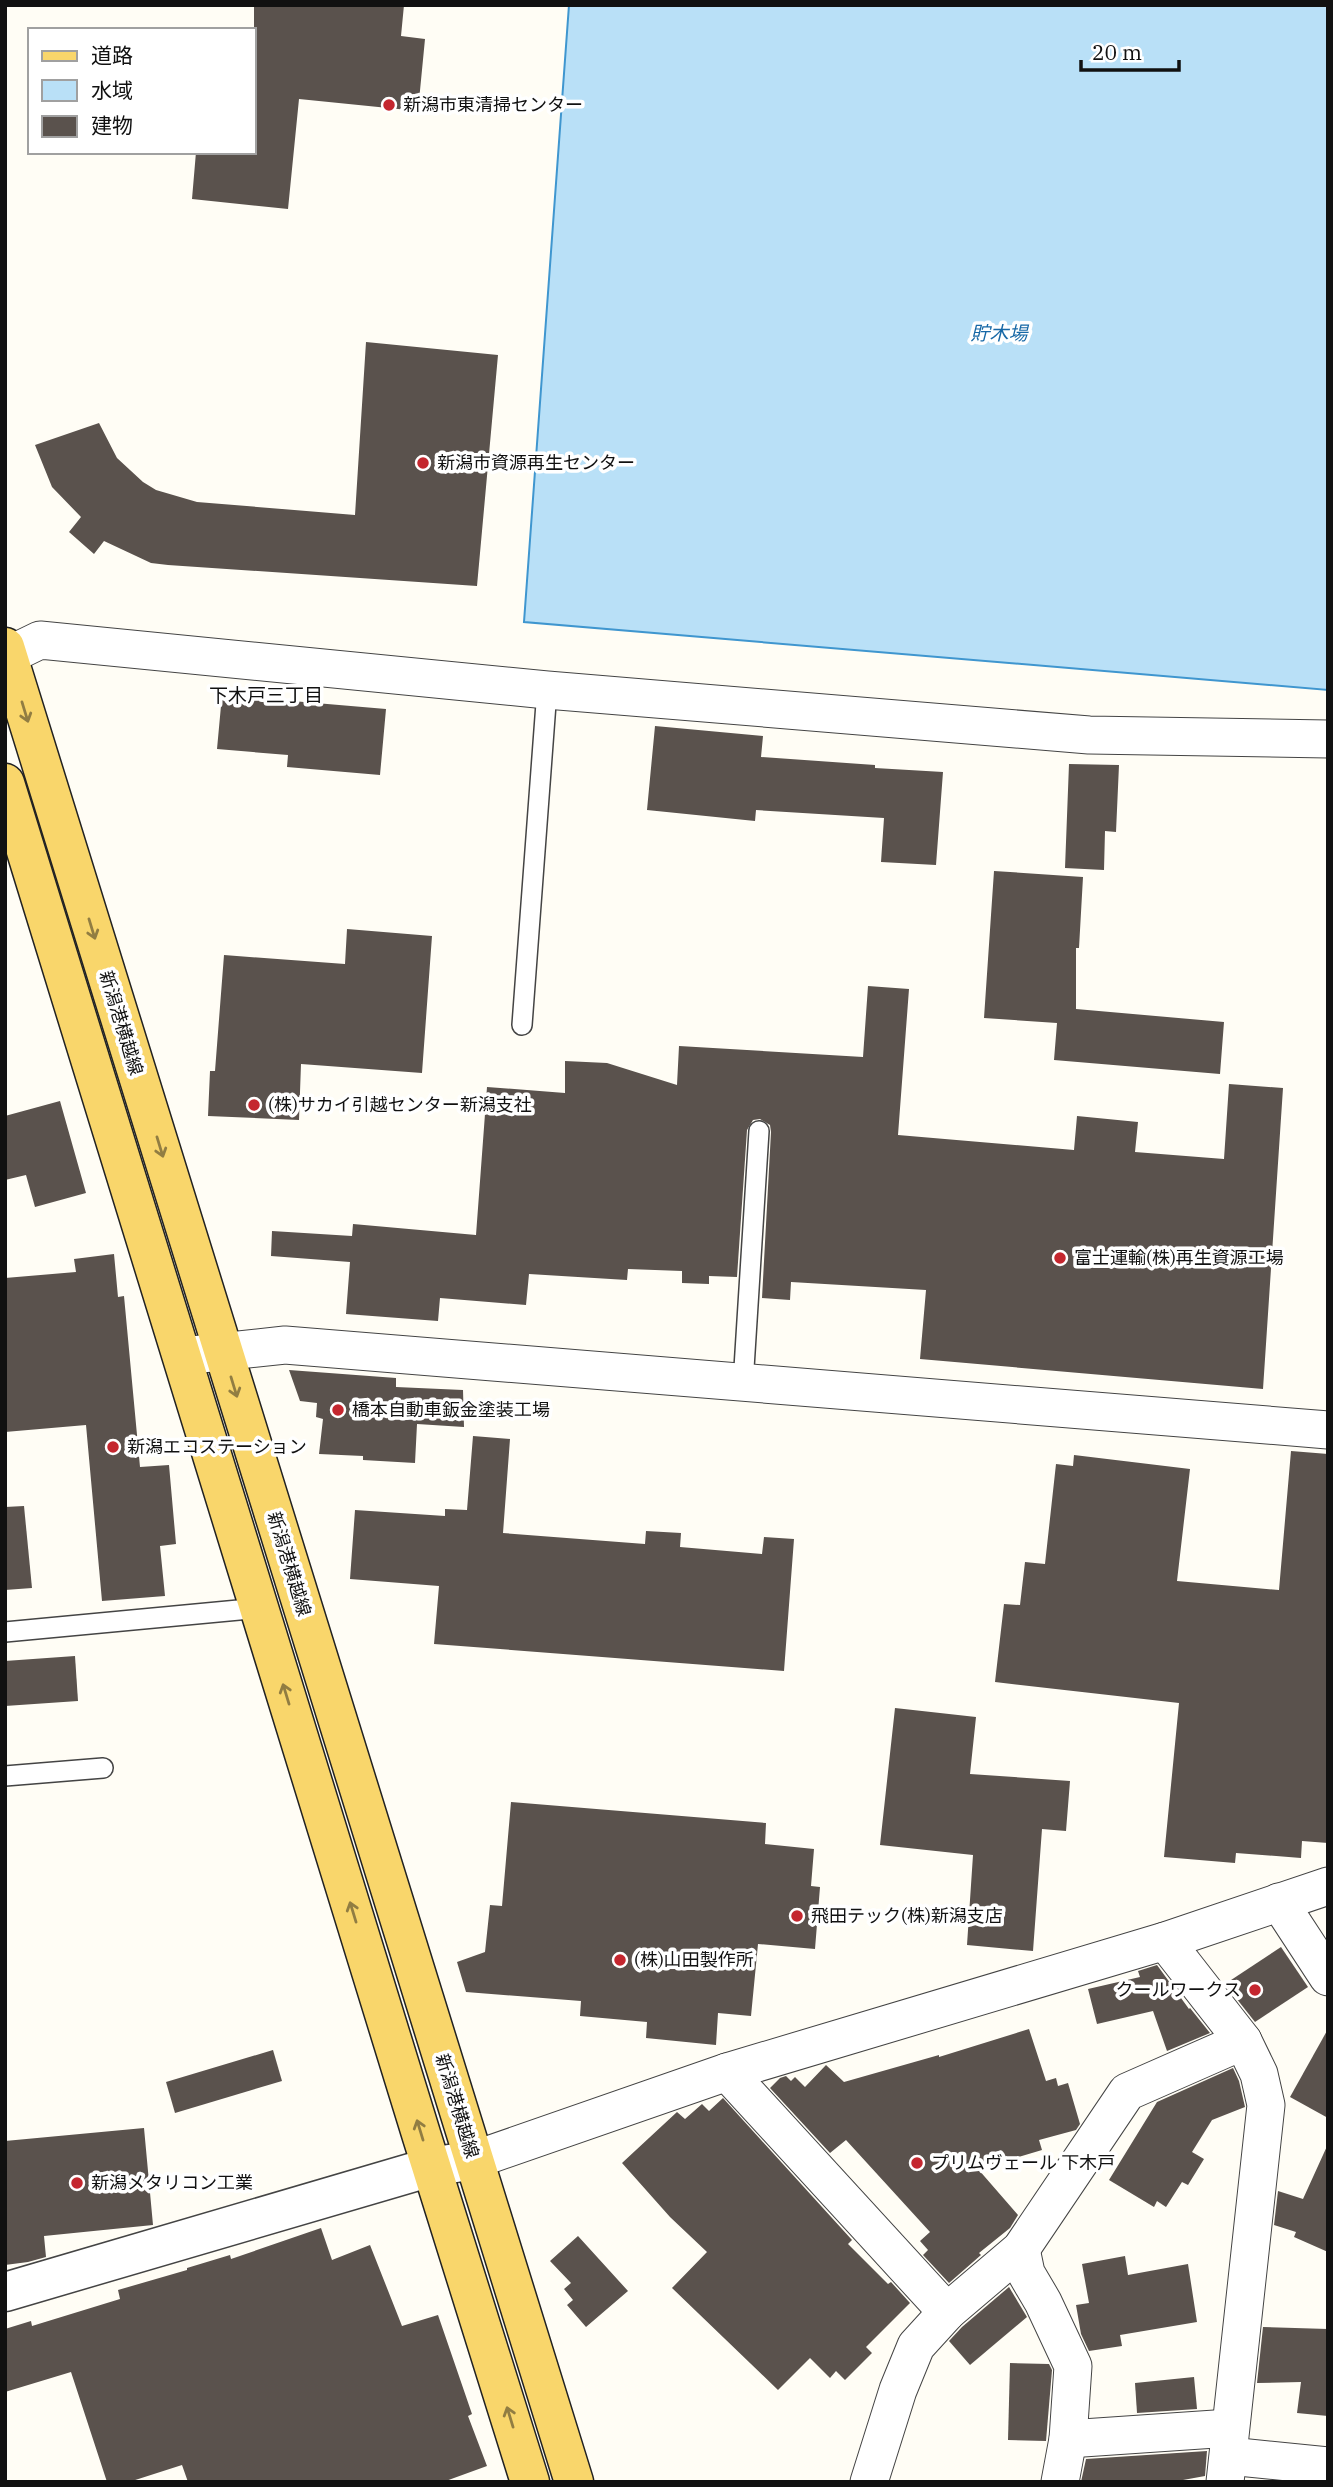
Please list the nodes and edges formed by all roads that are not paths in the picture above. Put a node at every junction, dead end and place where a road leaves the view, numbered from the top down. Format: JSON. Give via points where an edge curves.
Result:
{"nodes":[{"id":1,"x":6,"y":653,"type":"edge"},
{"id":2,"x":547,"y":690,"type":"junction"},
{"id":3,"x":1328,"y":739,"type":"edge"},
{"id":4,"x":5,"y":783,"type":"edge"},
{"id":5,"x":522,"y":1025,"type":"dead end"},
{"id":6,"x":759,"y":1131,"type":"dead end"},
{"id":7,"x":223,"y":1351,"type":"junction"},
{"id":8,"x":183,"y":1356,"type":"junction"},
{"id":9,"x":743,"y":1384,"type":"junction"},
{"id":10,"x":1328,"y":1430,"type":"edge"},
{"id":11,"x":260,"y":1608,"type":"junction"},
{"id":12,"x":5,"y":1632,"type":"edge"},
{"id":13,"x":103,"y":1768,"type":"dead end"},
{"id":14,"x":5,"y":1776,"type":"edge"},
{"id":15,"x":1328,"y":1886,"type":"edge"},
{"id":16,"x":1279,"y":1902,"type":"junction"},
{"id":17,"x":1165,"y":1941,"type":"junction"},
{"id":18,"x":1328,"y":1977,"type":"edge"},
{"id":19,"x":1243,"y":2041,"type":"junction"},
{"id":20,"x":727,"y":2072,"type":"junction"},
{"id":21,"x":474,"y":2160,"type":"junction"},
{"id":22,"x":431,"y":2167,"type":"junction"},
{"id":23,"x":1021,"y":2249,"type":"junction"},
{"id":24,"x":5,"y":2292,"type":"edge"},
{"id":25,"x":947,"y":2312,"type":"junction"},
{"id":26,"x":1068,"y":2439,"type":"junction"},
{"id":27,"x":1228,"y":2455,"type":"edge"},
{"id":28,"x":1328,"y":2466,"type":"edge"},
{"id":29,"x":530,"y":2482,"type":"edge"},
{"id":30,"x":574,"y":2482,"type":"edge"},
{"id":31,"x":869,"y":2482,"type":"edge"},
{"id":32,"x":1060,"y":2482,"type":"edge"}],
"edges":[{"from":1,"to":2,"type":"street","via":[[40,640]]},
{"from":1,"to":7,"type":"main road","name":"新潟港横越線","one_way":true},
{"from":2,"to":3,"type":"street","via":[[1089,735]]},
{"from":2,"to":5,"type":"lane"},
{"from":4,"to":8,"type":"main road"},
{"from":6,"to":9,"type":"lane"},
{"from":7,"to":8,"type":"street"},
{"from":7,"to":9,"type":"street","via":[[285,1345]]},
{"from":7,"to":21,"type":"main road","name":"新潟港横越線","one_way":true},
{"from":8,"to":11,"type":"main road"},
{"from":9,"to":10,"type":"street"},
{"from":11,"to":12,"type":"lane"},
{"from":22,"to":11,"type":"main road","one_way":true},
{"from":13,"to":14,"type":"lane"},
{"from":15,"to":16,"type":"street"},
{"from":16,"to":17,"type":"street"},
{"from":16,"to":18,"type":"street"},
{"from":17,"to":19,"type":"street"},
{"from":17,"to":20,"type":"street"},
{"from":19,"to":23,"type":"street","via":[[1127,2092]]},
{"from":19,"to":27,"type":"street","via":[[1259,2074],[1266,2105]]},
{"from":20,"to":21,"type":"street"},
{"from":20,"to":25,"type":"street"},
{"from":21,"to":22,"type":"street"},
{"from":21,"to":30,"type":"main road","name":"新潟港横越線"},
{"from":22,"to":24,"type":"street"},
{"from":29,"to":22,"type":"main road","one_way":true},
{"from":23,"to":25,"type":"street"},
{"from":23,"to":26,"type":"street","via":[[1026,2273],[1073,2366]]},
{"from":25,"to":31,"type":"street","via":[[916,2346]]},
{"from":26,"to":27,"type":"street"},
{"from":26,"to":32,"type":"street"},
{"from":27,"to":28,"type":"street"}]}
